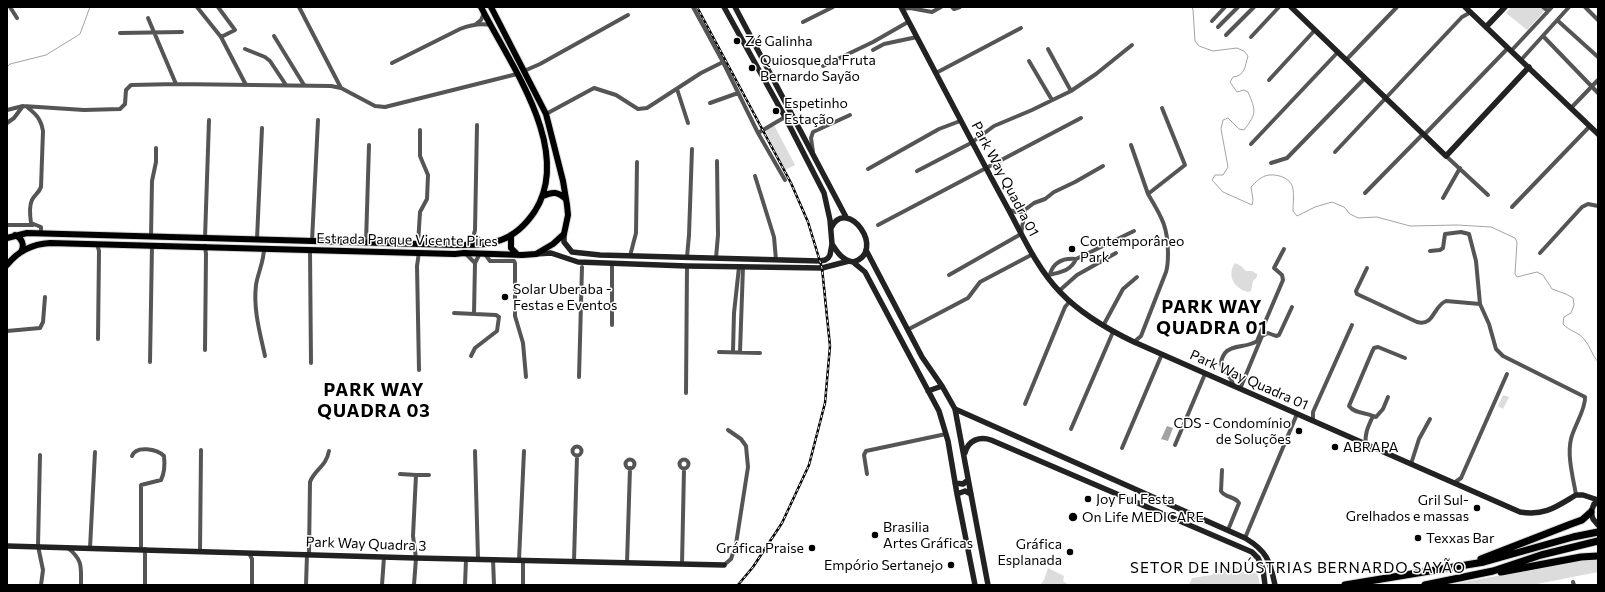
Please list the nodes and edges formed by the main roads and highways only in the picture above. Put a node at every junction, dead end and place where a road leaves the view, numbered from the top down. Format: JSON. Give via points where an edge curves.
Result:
{"nodes":[{"id":1,"x":491,"y":7,"type":"edge"},
{"id":2,"x":724,"y":7,"type":"edge"},
{"id":3,"x":736,"y":7,"type":"edge"},
{"id":4,"x":1290,"y":7,"type":"edge"},
{"id":5,"x":1505,"y":7,"type":"edge"},
{"id":6,"x":901,"y":8,"type":"edge"},
{"id":7,"x":1467,"y":8,"type":"edge"},
{"id":8,"x":483,"y":10,"type":"edge"},
{"id":9,"x":1486,"y":27,"type":"junction"},
{"id":10,"x":1529,"y":67,"type":"junction"},
{"id":11,"x":1598,"y":134,"type":"edge"},
{"id":12,"x":543,"y":196,"type":"junction"},
{"id":13,"x":566,"y":199,"type":"junction"},
{"id":14,"x":846,"y":217,"type":"junction"},
{"id":15,"x":831,"y":228,"type":"junction"},
{"id":16,"x":564,"y":234,"type":"junction"},
{"id":17,"x":15,"y":235,"type":"junction"},
{"id":18,"x":511,"y":235,"type":"junction"},
{"id":19,"x":7,"y":238,"type":"edge"},
{"id":20,"x":832,"y":244,"type":"junction"},
{"id":21,"x":866,"y":250,"type":"junction"},
{"id":22,"x":21,"y":252,"type":"junction"},
{"id":23,"x":536,"y":254,"type":"junction"},
{"id":24,"x":518,"y":255,"type":"junction"},
{"id":25,"x":851,"y":262,"type":"junction"},
{"id":26,"x":7,"y":265,"type":"edge"},
{"id":27,"x":942,"y":386,"type":"junction"},
{"id":28,"x":928,"y":391,"type":"junction"},
{"id":29,"x":955,"y":409,"type":"junction"},
{"id":30,"x":1009,"y":433,"type":"junction"},
{"id":31,"x":1005,"y":445,"type":"junction"},
{"id":32,"x":964,"y":455,"type":"junction"},
{"id":33,"x":1069,"y":459,"type":"junction"},
{"id":34,"x":1084,"y":467,"type":"junction"},
{"id":35,"x":1065,"y":472,"type":"junction"},
{"id":36,"x":1078,"y":478,"type":"junction"},
{"id":37,"x":968,"y":480,"type":"junction"},
{"id":38,"x":955,"y":483,"type":"junction"},
{"id":39,"x":957,"y":494,"type":"junction"},
{"id":40,"x":971,"y":494,"type":"junction"},
{"id":41,"x":1583,"y":494,"type":"junction"},
{"id":42,"x":1598,"y":502,"type":"edge"},
{"id":43,"x":1591,"y":509,"type":"junction"},
{"id":44,"x":1190,"y":514,"type":"junction"},
{"id":45,"x":1202,"y":519,"type":"junction"},
{"id":46,"x":1186,"y":524,"type":"junction"},
{"id":47,"x":1598,"y":525,"type":"edge"},
{"id":48,"x":1194,"y":528,"type":"junction"},
{"id":49,"x":1598,"y":532,"type":"edge"},
{"id":50,"x":1598,"y":541,"type":"edge"},
{"id":51,"x":7,"y":546,"type":"edge"},
{"id":52,"x":1598,"y":556,"type":"edge"},
{"id":53,"x":724,"y":565,"type":"road end"},
{"id":54,"x":1468,"y":565,"type":"junction"},
{"id":55,"x":1272,"y":567,"type":"junction"},
{"id":56,"x":1263,"y":569,"type":"junction"},
{"id":57,"x":1457,"y":578,"type":"junction"},
{"id":58,"x":976,"y":585,"type":"edge"},
{"id":59,"x":988,"y":585,"type":"edge"},
{"id":60,"x":1265,"y":585,"type":"edge"},
{"id":61,"x":1275,"y":585,"type":"edge"},
{"id":62,"x":1345,"y":585,"type":"edge"},
{"id":63,"x":1425,"y":585,"type":"edge"}],
"edges":[{"from":1,"to":13,"type":"main road","via":[[546,114]]},
{"from":2,"to":15,"type":"main road","via":[[824,193]]},
{"from":3,"to":14,"type":"main road"},
{"from":4,"to":10,"type":"main road","via":[[1446,156]]},
{"from":5,"to":9,"type":"main road"},
{"from":6,"to":41,"type":"main road","name":"Park Way Quadra 01","via":[[1032,254],[1059,291],[1103,326],[1205,374],[1520,512],[1545,512],[1576,495]]},
{"from":7,"to":9,"type":"main road"},
{"from":8,"to":12,"type":"main road","name":"Estrada Parque Vicente Pires","via":[[517,74],[544,136],[547,172]]},
{"from":9,"to":10,"type":"main road"},
{"from":10,"to":11,"type":"main road"},
{"from":12,"to":13,"type":"main road","via":[[555,192]]},
{"from":12,"to":18,"type":"main road","name":"Estrada Parque Vicente Pires","via":[[530,218]]},
{"from":13,"to":16,"type":"main road","via":[[568,216]]},
{"from":14,"to":15,"type":"main road","via":[[834,221]]},
{"from":14,"to":21,"type":"main road","via":[[861,229],[866,239]]},
{"from":15,"to":20,"type":"main road"},
{"from":16,"to":20,"type":"main road","via":[[564,242],[572,252],[600,255],[824,260],[830,255]]},
{"from":16,"to":23,"type":"main road","name":"Estrada Parque Vicente Pires"},
{"from":17,"to":18,"type":"main road","name":"Estrada Parque Vicente Pires","via":[[27,233],[418,244],[484,244]]},
{"from":17,"to":19,"type":"main road","name":"Estrada Parque Vicente Pires"},
{"from":17,"to":22,"type":"main road","via":[[21,239]]},
{"from":18,"to":24,"type":"main road","via":[[511,248]]},
{"from":20,"to":25,"type":"main road","via":[[838,253]]},
{"from":21,"to":25,"type":"main road","via":[[862,257]]},
{"from":21,"to":27,"type":"main road","via":[[922,357]]},
{"from":22,"to":24,"type":"main road","name":"Estrada Parque Vicente Pires","via":[[43,243],[97,243]]},
{"from":22,"to":26,"type":"main road","name":"Estrada Parque Vicente Pires"},
{"from":23,"to":24,"type":"main road","name":"Estrada Parque Vicente Pires"},
{"from":23,"to":25,"type":"main road","via":[[551,253],[582,264],[822,268]]},
{"from":25,"to":28,"type":"main road","via":[[865,272]]},
{"from":27,"to":28,"type":"main road"},
{"from":27,"to":29,"type":"main road"},
{"from":28,"to":38,"type":"main road","via":[[939,411],[946,434]]},
{"from":29,"to":30,"type":"main road"},
{"from":29,"to":32,"type":"main road"},
{"from":30,"to":31,"type":"main road","via":[[1003,437]]},
{"from":30,"to":33,"type":"main road"},
{"from":31,"to":32,"type":"main road","via":[[981,438],[969,445]]},
{"from":31,"to":35,"type":"main road"},
{"from":32,"to":37,"type":"main road"},
{"from":33,"to":34,"type":"main road"},
{"from":33,"to":35,"type":"main road","via":[[1070,466]]},
{"from":34,"to":36,"type":"main road","via":[[1076,472]]},
{"from":34,"to":44,"type":"main road"},
{"from":35,"to":36,"type":"main road"},
{"from":36,"to":46,"type":"main road"},
{"from":37,"to":38,"type":"main road","via":[[963,484]]},
{"from":37,"to":40,"type":"main road"},
{"from":38,"to":39,"type":"main road"},
{"from":39,"to":40,"type":"main road","via":[[964,491]]},
{"from":39,"to":58,"type":"main road"},
{"from":40,"to":59,"type":"main road"},
{"from":41,"to":42,"type":"main road","name":"Park Way Quadra 01"},
{"from":41,"to":43,"type":"main road","via":[[1590,500]]},
{"from":42,"to":43,"type":"main road"},
{"from":43,"to":47,"type":"main road","via":[[1593,519]]},
{"from":43,"to":54,"type":"highway","via":[[1582,520]]},
{"from":44,"to":45,"type":"main road"},
{"from":44,"to":46,"type":"main road"},
{"from":45,"to":48,"type":"main road","via":[[1196,522]]},
{"from":45,"to":55,"type":"main road","via":[[1245,538],[1261,549]]},
{"from":46,"to":48,"type":"main road"},
{"from":48,"to":56,"type":"main road","via":[[1252,552]]},
{"from":49,"to":54,"type":"highway"},
{"from":50,"to":57,"type":"highway","via":[[1573,546],[1493,571]]},
{"from":51,"to":53,"type":"main road","name":"Park Way Quadra 3"},
{"from":52,"to":57,"type":"highway"},
{"from":54,"to":62,"type":"highway"},
{"from":55,"to":56,"type":"main road","via":[[1269,571]]},
{"from":55,"to":61,"type":"main road"},
{"from":56,"to":60,"type":"main road"},
{"from":57,"to":63,"type":"highway"}]}
